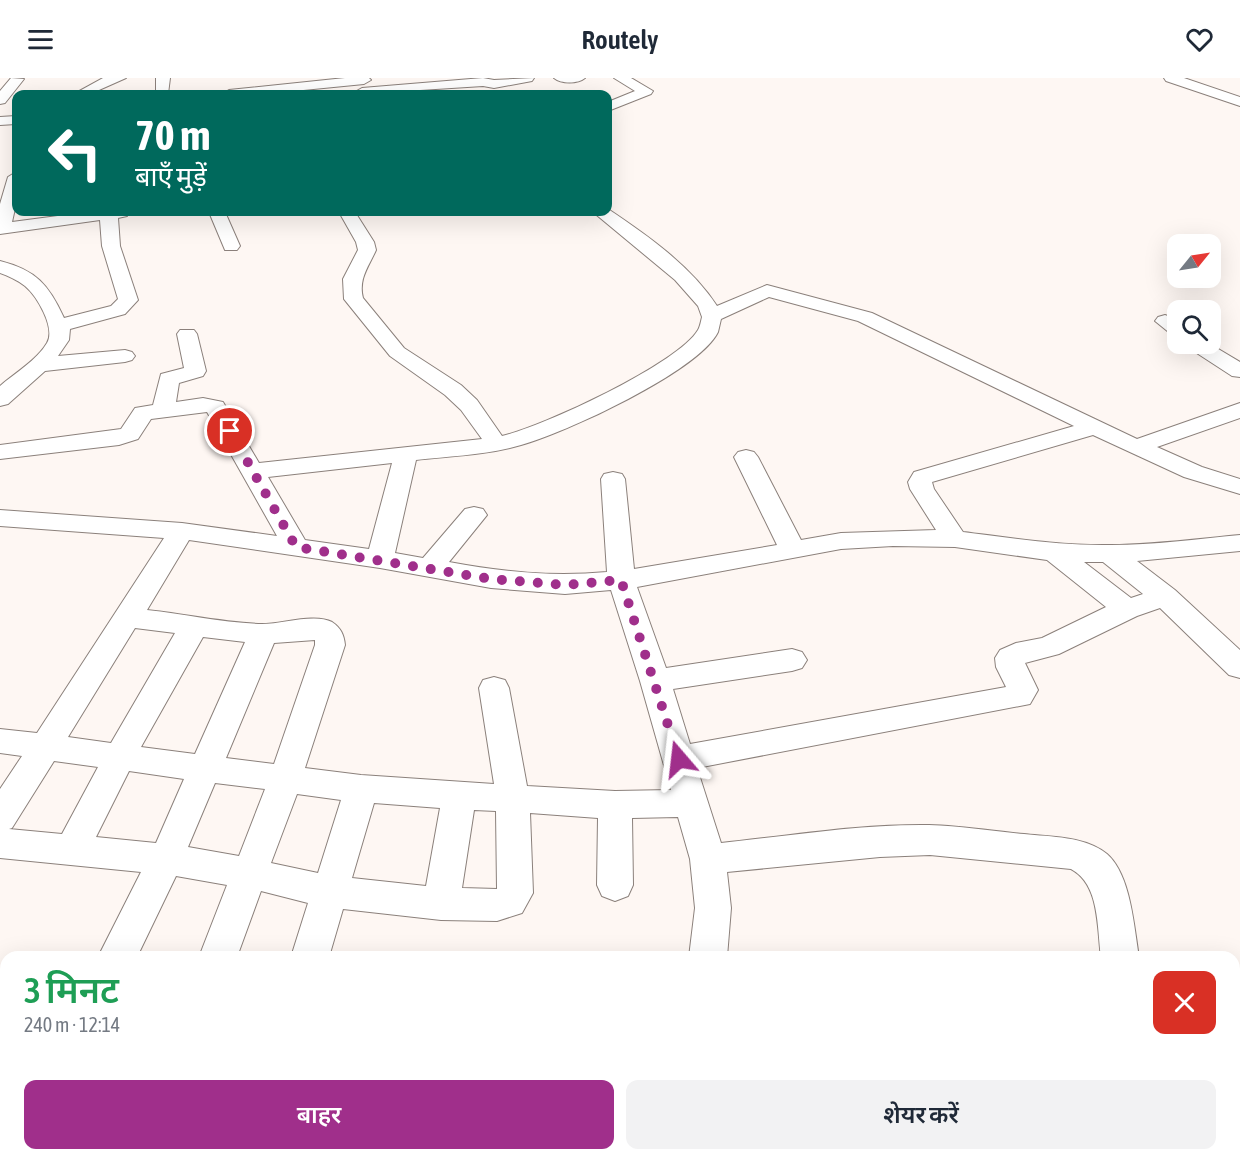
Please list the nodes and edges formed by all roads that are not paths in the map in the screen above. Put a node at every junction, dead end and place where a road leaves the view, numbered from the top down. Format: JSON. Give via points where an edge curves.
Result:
{"nodes":[{"id":1,"x":119,"y":78,"type":"edge"},
{"id":2,"x":527,"y":78,"type":"edge"},
{"id":3,"x":561,"y":78,"type":"edge"},
{"id":4,"x":578,"y":78,"type":"edge"},
{"id":5,"x":621,"y":78,"type":"edge"},
{"id":6,"x":1171,"y":78,"type":"edge"},
{"id":7,"x":17,"y":79,"type":"edge"},
{"id":8,"x":362,"y":86,"type":"edge"},
{"id":9,"x":89,"y":90,"type":"edge"},
{"id":10,"x":307,"y":90,"type":"edge"},
{"id":11,"x":453,"y":90,"type":"edge"},
{"id":12,"x":0,"y":99,"type":"edge"},
{"id":13,"x":1240,"y":102,"type":"edge"},
{"id":14,"x":612,"y":105,"type":"edge"},
{"id":15,"x":12,"y":180,"type":"edge"},
{"id":16,"x":87,"y":216,"type":"edge"},
{"id":17,"x":111,"y":216,"type":"edge"},
{"id":18,"x":219,"y":216,"type":"edge"},
{"id":19,"x":349,"y":216,"type":"edge"},
{"id":20,"x":607,"y":216,"type":"edge"},
{"id":21,"x":1,"y":229,"type":"edge"},
{"id":22,"x":231,"y":246,"type":"dead end"},
{"id":23,"x":0,"y":267,"type":"edge"},
{"id":24,"x":27,"y":279,"type":"junction"},
{"id":25,"x":0,"y":287,"type":"edge"},
{"id":26,"x":712,"y":316,"type":"junction"},
{"id":27,"x":58,"y":326,"type":"junction"},
{"id":28,"x":187,"y":334,"type":"dead end"},
{"id":29,"x":1212,"y":354,"type":"edge"},
{"id":30,"x":125,"y":356,"type":"dead end"},
{"id":31,"x":37,"y":365,"type":"junction"},
{"id":32,"x":1240,"y":371,"type":"edge"},
{"id":33,"x":2,"y":394,"type":"edge"},
{"id":34,"x":163,"y":409,"type":"junction"},
{"id":35,"x":1240,"y":410,"type":"edge"},
{"id":36,"x":1095,"y":427,"type":"junction"},
{"id":37,"x":496,"y":443,"type":"junction"},
{"id":38,"x":1136,"y":447,"type":"junction"},
{"id":39,"x":0,"y":452,"type":"edge"},
{"id":40,"x":406,"y":454,"type":"junction"},
{"id":41,"x":746,"y":457,"type":"dead end"},
{"id":42,"x":253,"y":471,"type":"junction"},
{"id":43,"x":612,"y":479,"type":"dead end"},
{"id":44,"x":1240,"y":487,"type":"edge"},
{"id":45,"x":474,"y":515,"type":"dead end"},
{"id":46,"x":0,"y":518,"type":"edge"},
{"id":47,"x":182,"y":531,"type":"junction"},
{"id":48,"x":955,"y":538,"type":"junction"},
{"id":49,"x":1240,"y":543,"type":"edge"},
{"id":50,"x":296,"y":547,"type":"junction"},
{"id":51,"x":792,"y":549,"type":"junction"},
{"id":52,"x":1054,"y":552,"type":"junction"},
{"id":53,"x":1110,"y":554,"type":"junction"},
{"id":54,"x":380,"y":559,"type":"junction"},
{"id":55,"x":429,"y":569,"type":"junction"},
{"id":56,"x":621,"y":580,"type":"junction"},
{"id":57,"x":1165,"y":597,"type":"junction"},
{"id":58,"x":1128,"y":609,"type":"junction"},
{"id":59,"x":126,"y":617,"type":"junction"},
{"id":60,"x":194,"y":626,"type":"junction"},
{"id":61,"x":263,"y":634,"type":"junction"},
{"id":62,"x":792,"y":660,"type":"dead end"},
{"id":63,"x":1240,"y":667,"type":"edge"},
{"id":64,"x":655,"y":681,"type":"junction"},
{"id":65,"x":494,"y":688,"type":"dead end"},
{"id":66,"x":0,"y":741,"type":"edge"},
{"id":67,"x":44,"y":748,"type":"junction"},
{"id":68,"x":120,"y":756,"type":"junction"},
{"id":69,"x":679,"y":759,"type":"junction"},
{"id":70,"x":205,"y":767,"type":"junction"},
{"id":71,"x":285,"y":780,"type":"junction"},
{"id":72,"x":361,"y":789,"type":"junction"},
{"id":73,"x":459,"y":796,"type":"junction"},
{"id":74,"x":513,"y":800,"type":"junction"},
{"id":75,"x":692,"y":803,"type":"junction"},
{"id":76,"x":615,"y":805,"type":"junction"},
{"id":77,"x":0,"y":818,"type":"edge"},
{"id":78,"x":0,"y":843,"type":"edge"},
{"id":79,"x":72,"y":850,"type":"junction"},
{"id":80,"x":166,"y":859,"type":"junction"},
{"id":81,"x":708,"y":859,"type":"junction"},
{"id":82,"x":249,"y":873,"type":"junction"},
{"id":83,"x":615,"y":885,"type":"dead end"},
{"id":84,"x":331,"y":892,"type":"junction"},
{"id":85,"x":441,"y":904,"type":"junction"},
{"id":86,"x":120,"y":951,"type":"edge"},
{"id":87,"x":220,"y":951,"type":"edge"},
{"id":88,"x":312,"y":951,"type":"edge"},
{"id":89,"x":709,"y":951,"type":"edge"},
{"id":90,"x":1119,"y":951,"type":"edge"}],
"edges":[{"from":1,"to":9,"type":"street"},
{"from":2,"to":11,"type":"street","via":[[483,82]]},
{"from":3,"to":4,"type":"street"},
{"from":5,"to":14,"type":"street","via":[[646,91]]},
{"from":6,"to":13,"type":"street"},
{"from":7,"to":12,"type":"street"},
{"from":8,"to":10,"type":"street"},
{"from":8,"to":11,"type":"street"},
{"from":15,"to":21,"type":"street"},
{"from":16,"to":21,"type":"street"},
{"from":17,"to":27,"type":"street","via":[[111,254],[128,300],[118,310]]},
{"from":18,"to":22,"type":"street"},
{"from":19,"to":37,"type":"street","via":[[367,250],[351,281],[354,299],[397,352],[469,405]]},
{"from":20,"to":26,"type":"street","via":[[678,274]]},
{"from":23,"to":24,"type":"street"},
{"from":24,"to":25,"type":"street"},
{"from":24,"to":27,"type":"street","via":[[39,286]]},
{"from":26,"to":36,"type":"street","via":[[767,291],[865,317]]},
{"from":26,"to":37,"type":"street","via":[[711,328],[702,341],[632,389],[528,436]]},
{"from":27,"to":31,"type":"street","via":[[61,340]]},
{"from":28,"to":34,"type":"street","via":[[195,371],[169,379]]},
{"from":29,"to":32,"type":"street"},
{"from":30,"to":31,"type":"street"},
{"from":31,"to":33,"type":"street"},
{"from":34,"to":39,"type":"street","via":[[143,413],[126,436]]},
{"from":34,"to":42,"type":"street","via":[[215,406]]},
{"from":35,"to":38,"type":"street"},
{"from":36,"to":38,"type":"street"},
{"from":36,"to":48,"type":"street","via":[[923,477],[922,489]]},
{"from":37,"to":40,"type":"street"},
{"from":38,"to":44,"type":"street"},
{"from":40,"to":42,"type":"street"},
{"from":40,"to":54,"type":"street"},
{"from":41,"to":51,"type":"street"},
{"from":42,"to":50,"type":"street"},
{"from":43,"to":56,"type":"street"},
{"from":45,"to":55,"type":"street"},
{"from":46,"to":47,"type":"street"},
{"from":47,"to":50,"type":"street"},
{"from":47,"to":59,"type":"street"},
{"from":48,"to":51,"type":"street","via":[[841,541]]},
{"from":48,"to":52,"type":"street"},
{"from":49,"to":53,"type":"street"},
{"from":50,"to":54,"type":"street"},
{"from":51,"to":56,"type":"street"},
{"from":52,"to":53,"type":"street"},
{"from":52,"to":58,"type":"street"},
{"from":53,"to":57,"type":"street"},
{"from":54,"to":55,"type":"street"},
{"from":55,"to":56,"type":"street","via":[[565,585]]},
{"from":56,"to":64,"type":"street"},
{"from":57,"to":58,"type":"street"},
{"from":57,"to":63,"type":"street"},
{"from":58,"to":69,"type":"street","via":[[1049,647],[1010,658],[1023,690],[1019,696]]},
{"from":59,"to":60,"type":"street"},
{"from":59,"to":67,"type":"street"},
{"from":60,"to":61,"type":"street"},
{"from":60,"to":68,"type":"street"},
{"from":61,"to":70,"type":"street"},
{"from":61,"to":71,"type":"street","via":[[321,629],[330,636]]},
{"from":62,"to":64,"type":"street"},
{"from":64,"to":69,"type":"street"},
{"from":65,"to":74,"type":"street"},
{"from":66,"to":67,"type":"street"},
{"from":67,"to":68,"type":"street"},
{"from":67,"to":77,"type":"street"},
{"from":68,"to":70,"type":"street"},
{"from":68,"to":79,"type":"street"},
{"from":69,"to":75,"type":"street"},
{"from":70,"to":71,"type":"street"},
{"from":70,"to":80,"type":"street"},
{"from":71,"to":72,"type":"street"},
{"from":71,"to":82,"type":"street"},
{"from":72,"to":73,"type":"street"},
{"from":72,"to":84,"type":"street"},
{"from":73,"to":74,"type":"street"},
{"from":73,"to":85,"type":"street"},
{"from":74,"to":76,"type":"street"},
{"from":74,"to":85,"type":"street","via":[[515,893],[509,901],[497,905]]},
{"from":75,"to":76,"type":"street"},
{"from":75,"to":81,"type":"street"},
{"from":76,"to":83,"type":"street"},
{"from":78,"to":79,"type":"street"},
{"from":79,"to":80,"type":"street"},
{"from":80,"to":82,"type":"street"},
{"from":80,"to":86,"type":"street"},
{"from":81,"to":89,"type":"street","via":[[713,908]]},
{"from":81,"to":90,"type":"street","via":[[930,840],[1072,854],[1087,859],[1106,884]]},
{"from":82,"to":84,"type":"street"},
{"from":82,"to":87,"type":"street"},
{"from":84,"to":85,"type":"street"},
{"from":84,"to":88,"type":"street"}]}
